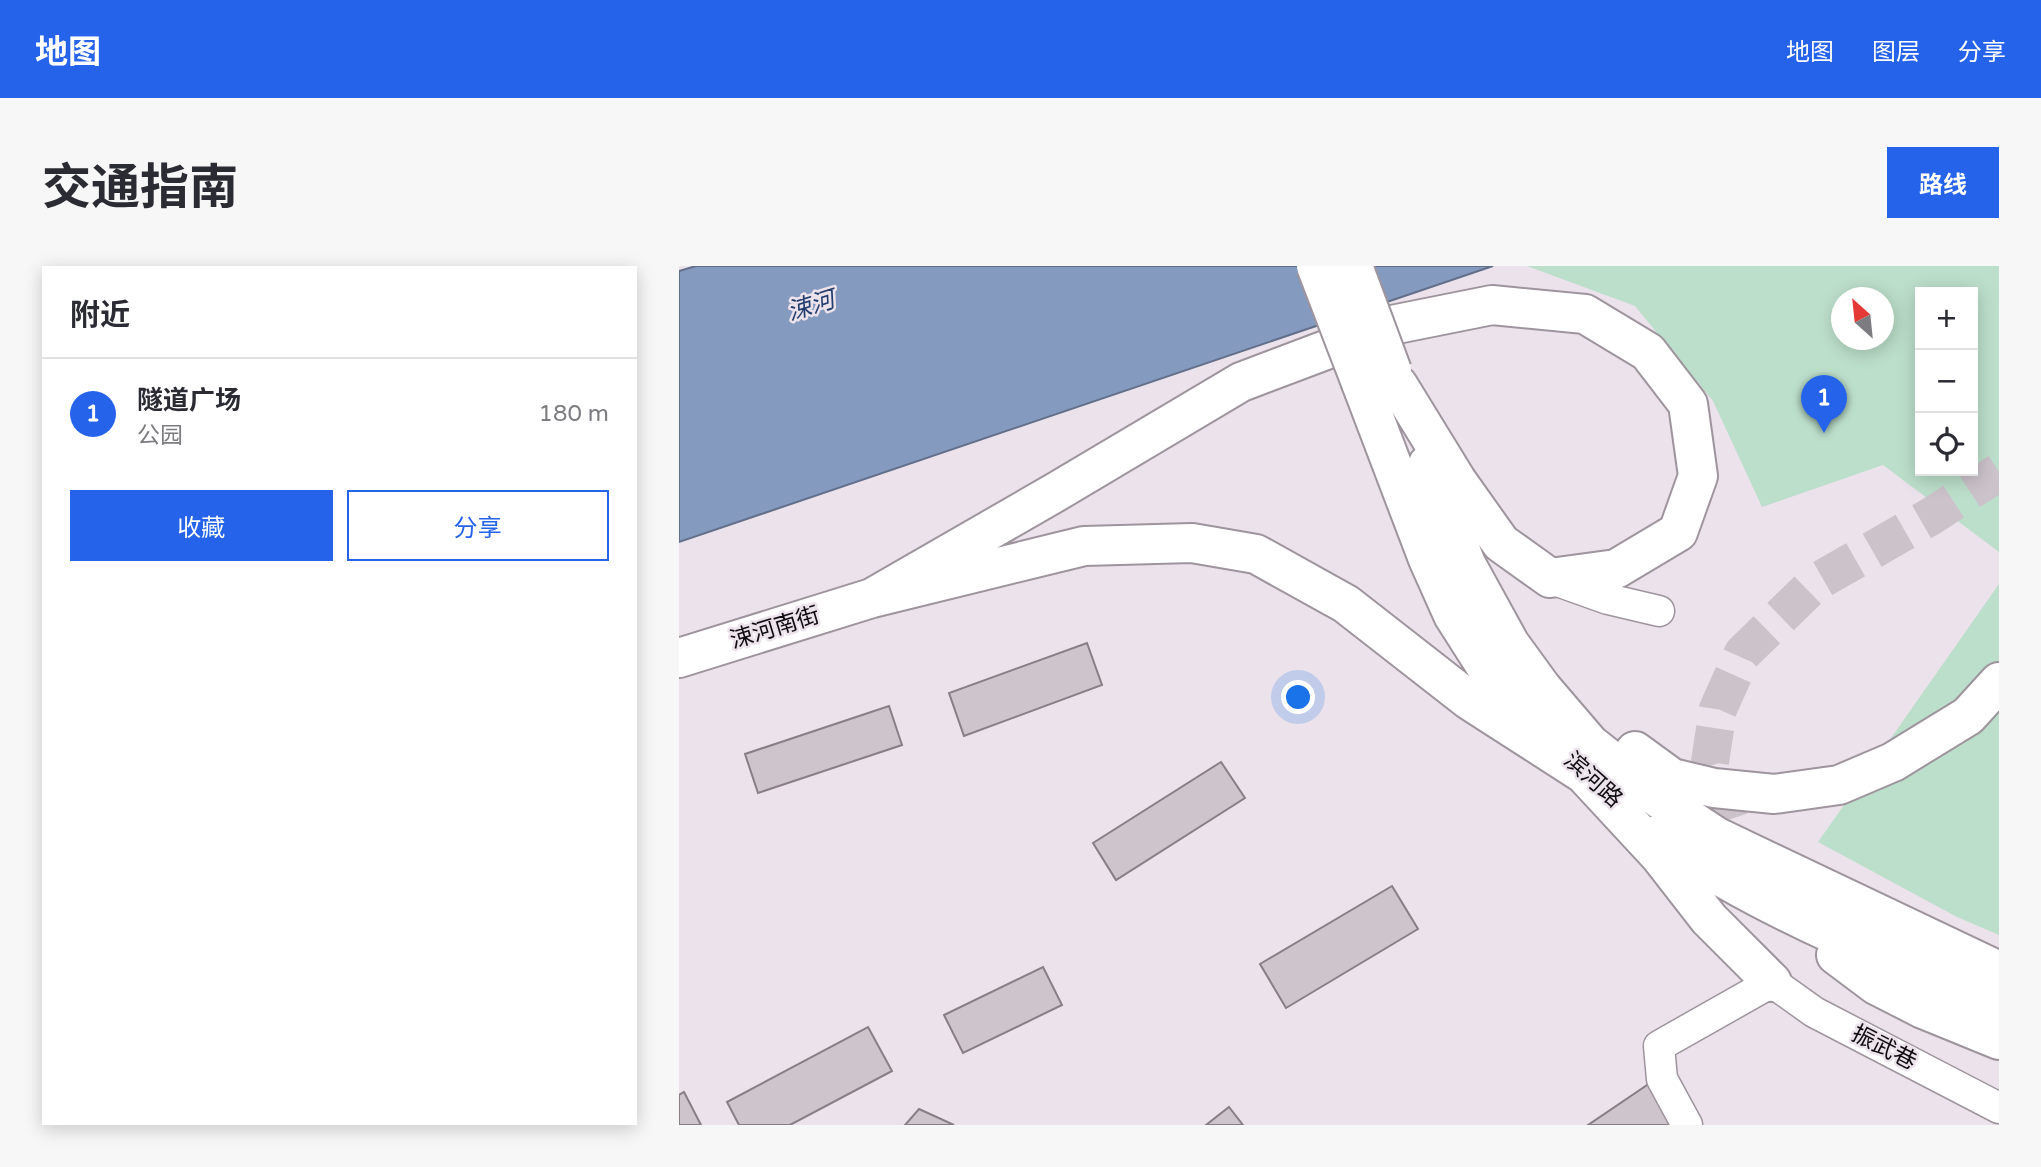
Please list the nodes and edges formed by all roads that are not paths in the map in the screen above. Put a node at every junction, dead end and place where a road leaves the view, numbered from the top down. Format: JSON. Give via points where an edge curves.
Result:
{"nodes":[{"id":1,"x":1316,"y":266,"type":"edge"},
{"id":2,"x":1353,"y":266,"type":"edge"},
{"id":3,"x":1384,"y":380,"type":"junction"},
{"id":4,"x":1457,"y":481,"type":"junction"},
{"id":5,"x":1550,"y":578,"type":"junction"},
{"id":6,"x":871,"y":598,"type":"junction"},
{"id":7,"x":1659,"y":611,"type":"dead end"},
{"id":8,"x":679,"y":657,"type":"edge"},
{"id":9,"x":1999,"y":682,"type":"edge"},
{"id":10,"x":1584,"y":774,"type":"junction"},
{"id":11,"x":1836,"y":955,"type":"dead end"},
{"id":12,"x":1999,"y":980,"type":"edge"},
{"id":13,"x":1772,"y":982,"type":"junction"},
{"id":14,"x":1999,"y":1040,"type":"edge"},
{"id":15,"x":1999,"y":1108,"type":"edge"},
{"id":16,"x":1686,"y":1125,"type":"edge"}],
"edges":[{"from":1,"to":3,"type":"main road","bridge":true},
{"from":2,"to":3,"type":"main road","bridge":true},
{"from":3,"to":4,"type":"main road"},
{"from":3,"to":10,"type":"main road","name":"滨河路","via":[[1428,559],[1453,615],[1488,670]]},
{"from":3,"to":12,"type":"main road","name":"滨河路","via":[[1466,564],[1510,644],[1590,744],[1717,837]]},
{"from":4,"to":5,"type":"main road","via":[[1501,543]]},
{"from":4,"to":9,"type":"main road","via":[[1535,639],[1620,740],[1672,778],[1774,794],[1839,785],[1893,762],[1968,716]]},
{"from":5,"to":6,"type":"main road","via":[[1616,569],[1678,532],[1698,476],[1688,404],[1648,352],[1585,314],[1492,305],[1392,325],[1241,382]]},
{"from":5,"to":7,"type":"street"},
{"from":6,"to":8,"type":"main road","name":"涑河南街"},
{"from":6,"to":10,"type":"main road","via":[[1084,546],[1192,543],[1256,554],[1346,604],[1469,700]]},
{"from":10,"to":12,"type":"main road","name":"滨河路","via":[[1670,846],[1753,895],[1854,944]]},
{"from":10,"to":13,"type":"main road","via":[[1660,856],[1709,919]]},
{"from":11,"to":14,"type":"main road","via":[[1876,985]]},
{"from":13,"to":15,"type":"street","name":"振武巷","via":[[1814,1012]]},
{"from":13,"to":16,"type":"street","via":[[1659,1046],[1662,1079]]}]}
